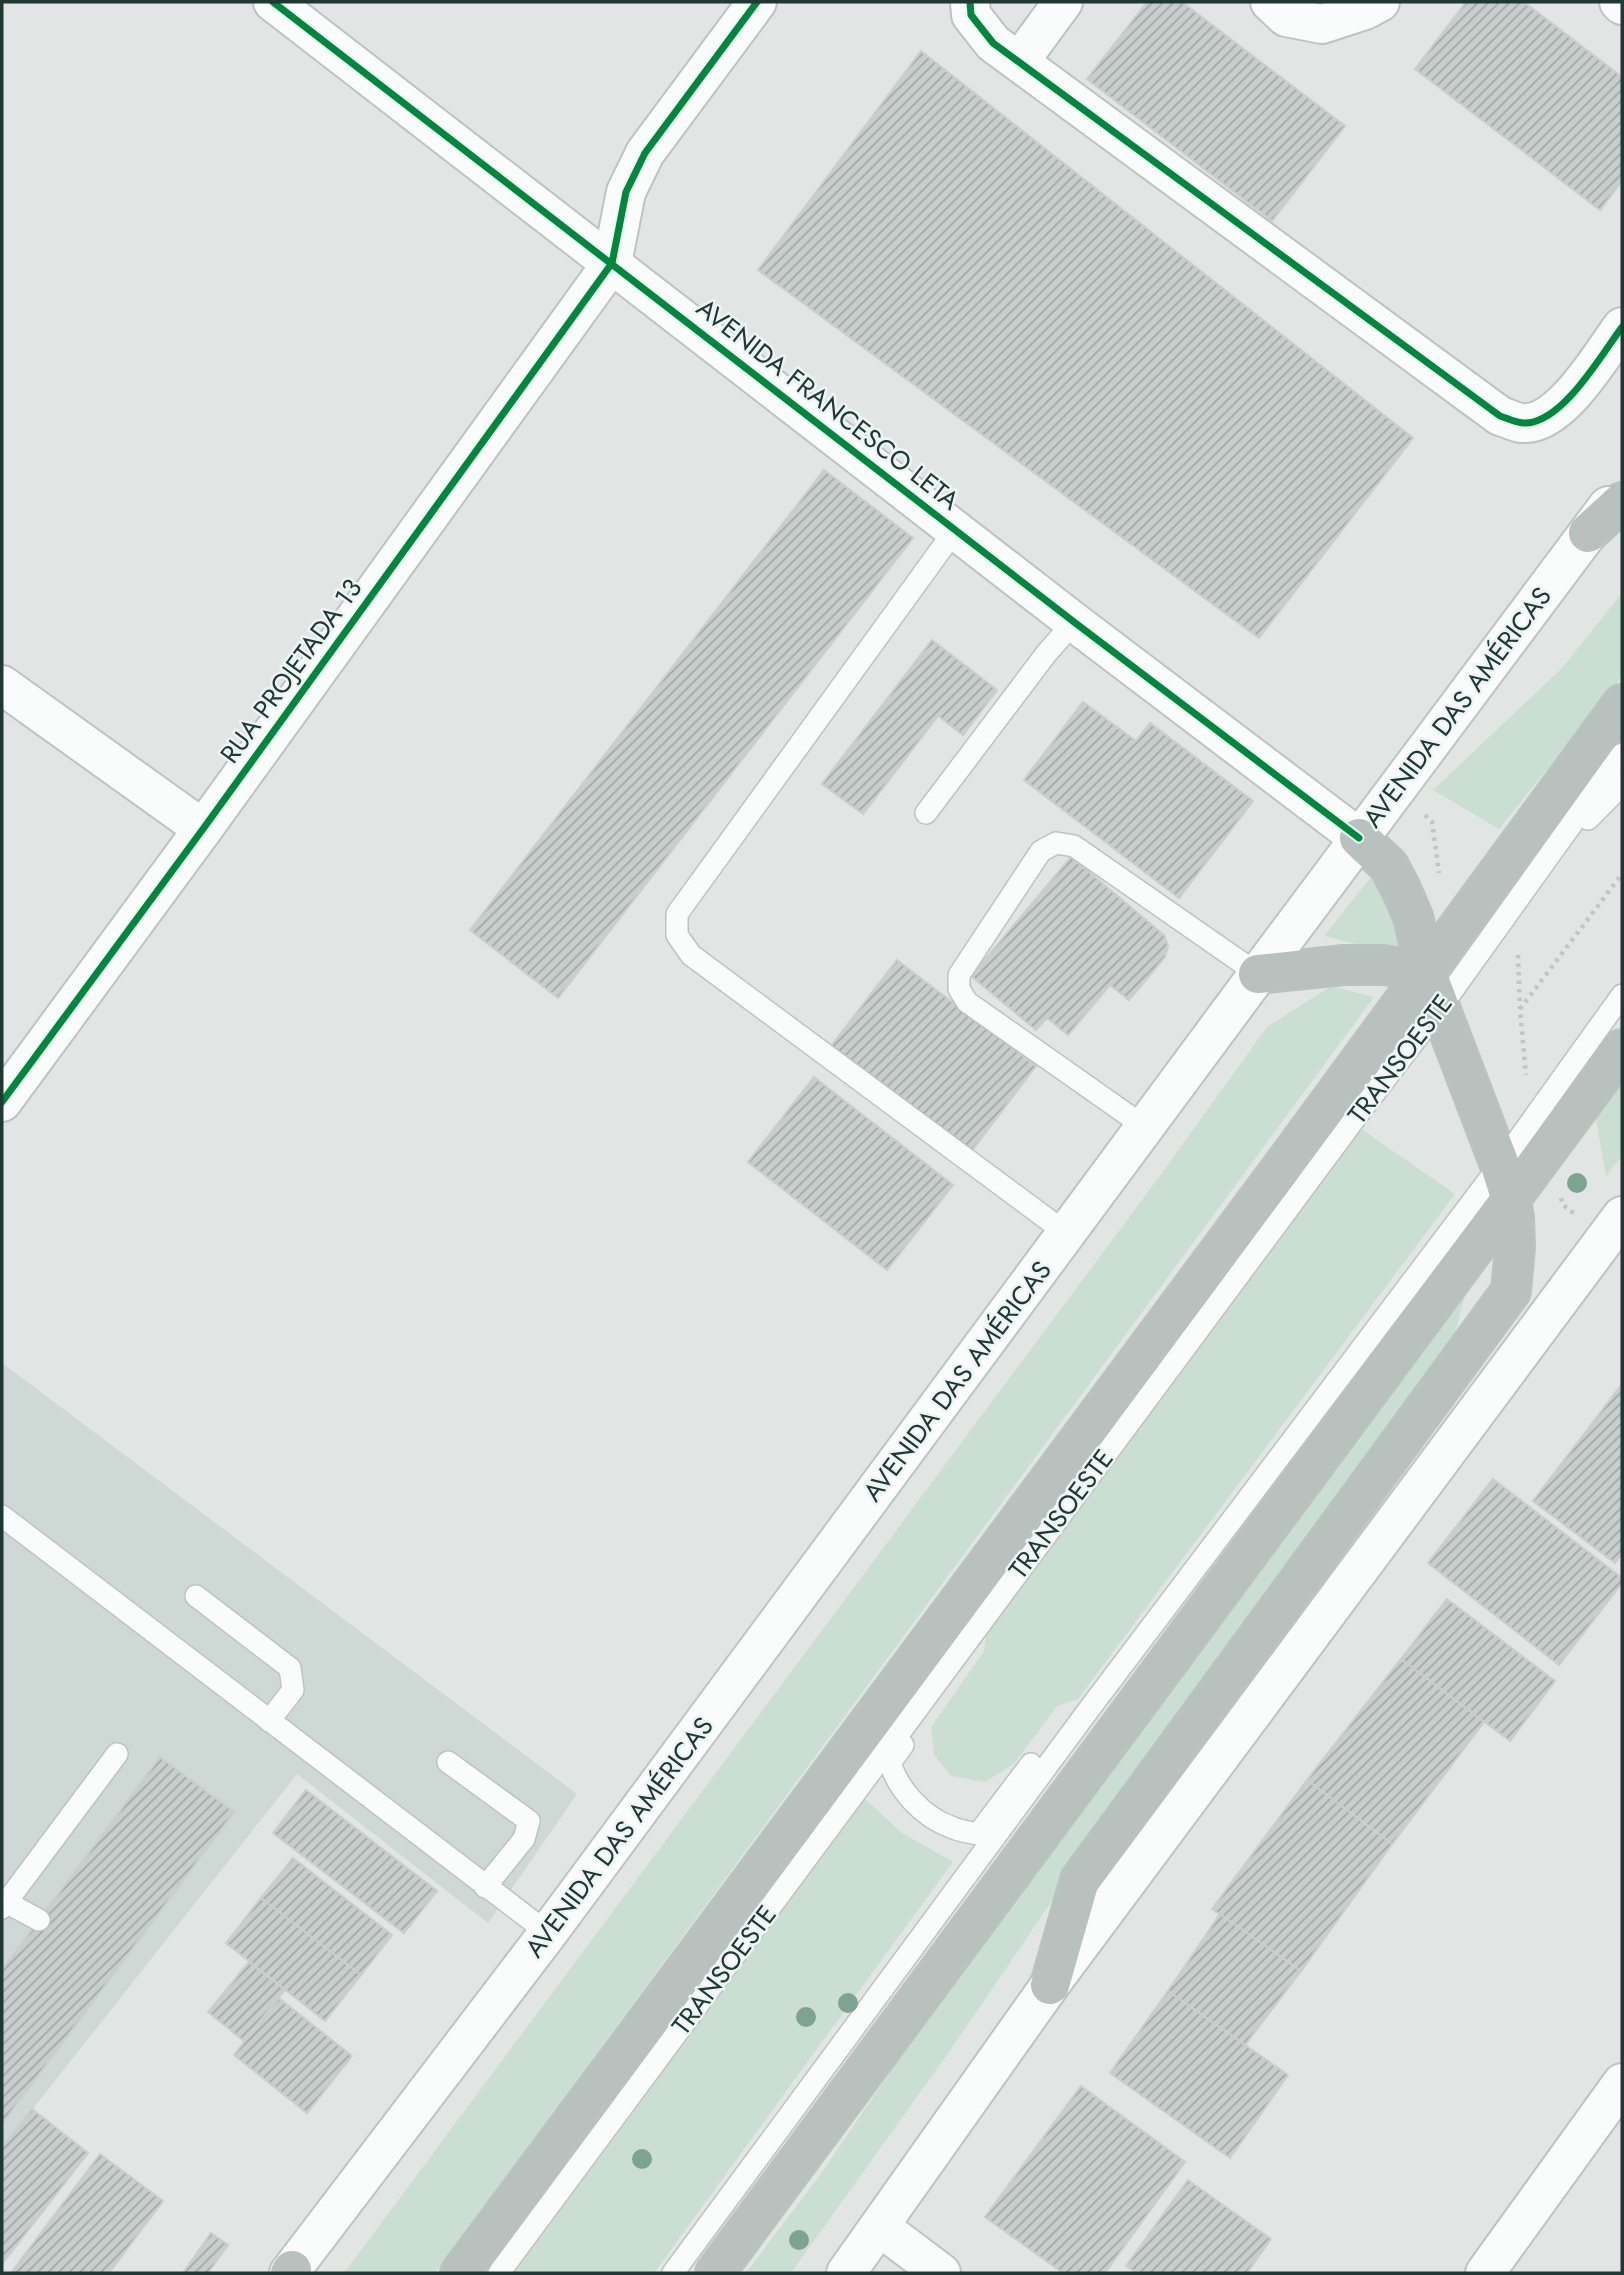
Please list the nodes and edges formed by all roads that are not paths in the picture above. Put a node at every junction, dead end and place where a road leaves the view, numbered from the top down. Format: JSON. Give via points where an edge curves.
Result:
{"nodes":[{"id":1,"x":273,"y":2,"type":"edge"},
{"id":2,"x":757,"y":2,"type":"edge"},
{"id":3,"x":970,"y":2,"type":"edge"},
{"id":4,"x":1063,"y":2,"type":"edge"},
{"id":5,"x":1270,"y":2,"type":"edge"},
{"id":6,"x":1380,"y":2,"type":"edge"},
{"id":7,"x":1019,"y":62,"type":"junction"},
{"id":8,"x":612,"y":263,"type":"junction"},
{"id":9,"x":1622,"y":327,"type":"edge"},
{"id":10,"x":1622,"y":488,"type":"edge"},
{"id":11,"x":1622,"y":502,"type":"edge"},
{"id":12,"x":955,"y":530,"type":"junction"},
{"id":13,"x":1588,"y":533,"type":"junction"},
{"id":14,"x":1074,"y":622,"type":"junction"},
{"id":15,"x":2,"y":685,"type":"edge"},
{"id":16,"x":1622,"y":705,"type":"edge"},
{"id":17,"x":1622,"y":754,"type":"edge"},
{"id":18,"x":1622,"y":785,"type":"edge"},
{"id":19,"x":926,"y":813,"type":"dead end"},
{"id":20,"x":203,"y":829,"type":"junction"},
{"id":21,"x":1359,"y":838,"type":"junction"},
{"id":22,"x":1541,"y":865,"type":"junction"},
{"id":23,"x":1487,"y":914,"type":"junction"},
{"id":24,"x":1426,"y":971,"type":"junction"},
{"id":25,"x":1258,"y":974,"type":"junction"},
{"id":26,"x":1622,"y":995,"type":"edge"},
{"id":27,"x":1440,"y":1008,"type":"junction"},
{"id":28,"x":1622,"y":1049,"type":"edge"},
{"id":29,"x":2,"y":1102,"type":"edge"},
{"id":30,"x":1145,"y":1127,"type":"junction"},
{"id":31,"x":1505,"y":1182,"type":"junction"},
{"id":32,"x":1622,"y":1216,"type":"edge"},
{"id":33,"x":1066,"y":1233,"type":"junction"},
{"id":34,"x":2,"y":1516,"type":"edge"},
{"id":35,"x":196,"y":1596,"type":"dead end"},
{"id":36,"x":978,"y":1626,"type":"junction"},
{"id":37,"x":1087,"y":1712,"type":"junction"},
{"id":38,"x":269,"y":1721,"type":"junction"},
{"id":39,"x":117,"y":1754,"type":"dead end"},
{"id":40,"x":448,"y":1762,"type":"dead end"},
{"id":41,"x":485,"y":1887,"type":"junction"},
{"id":42,"x":3,"y":1903,"type":"edge"},
{"id":43,"x":39,"y":1920,"type":"dead end"},
{"id":44,"x":548,"y":1933,"type":"junction"},
{"id":45,"x":1050,"y":1985,"type":"junction"},
{"id":46,"x":1622,"y":2083,"type":"edge"},
{"id":47,"x":880,"y":2227,"type":"junction"},
{"id":48,"x":290,"y":2272,"type":"edge"},
{"id":49,"x":460,"y":2273,"type":"edge"},
{"id":50,"x":499,"y":2273,"type":"edge"},
{"id":51,"x":673,"y":2273,"type":"edge"},
{"id":52,"x":715,"y":2273,"type":"edge"},
{"id":53,"x":846,"y":2273,"type":"edge"},
{"id":54,"x":941,"y":2273,"type":"edge"},
{"id":55,"x":1485,"y":2273,"type":"edge"}],
"edges":[{"from":1,"to":8,"type":"street","name":"AVENIDA FRANCESCO LETA"},
{"from":2,"to":8,"type":"street","via":[[645,153],[626,192]]},
{"from":3,"to":7,"type":"street","via":[[971,15],[993,43]]},
{"from":4,"to":7,"type":"street"},
{"from":5,"to":6,"type":"street","via":[[1286,17],[1322,24]]},
{"from":7,"to":9,"type":"street","via":[[1500,416],[1526,423],[1551,415],[1572,396]]},
{"from":8,"to":12,"type":"street","name":"AVENIDA FRANCESCO LETA"},
{"from":8,"to":20,"type":"street","name":"RUA PROJETADA 13"},
{"from":10,"to":13,"type":"street","name":"AVENIDA DAS AMÉRICAS"},
{"from":11,"to":13,"type":"highway"},
{"from":12,"to":14,"type":"street","name":"AVENIDA FRANCESCO LETA"},
{"from":12,"to":33,"type":"lane","via":[[677,914],[677,935],[691,956]]},
{"from":13,"to":21,"type":"street","name":"AVENIDA DAS AMÉRICAS"},
{"from":14,"to":19,"type":"lane"},
{"from":14,"to":21,"type":"street","name":"AVENIDA FRANCESCO LETA"},
{"from":15,"to":20,"type":"street"},
{"from":16,"to":23,"type":"highway"},
{"from":17,"to":22,"type":"lane","name":"TRANSOESTE"},
{"from":18,"to":22,"type":"lane"},
{"from":20,"to":29,"type":"street","name":"RUA PROJETADA 13"},
{"from":21,"to":24,"type":"highway","via":[[1389,866],[1401,888]]},
{"from":21,"to":25,"type":"street","name":"AVENIDA DAS AMÉRICAS"},
{"from":22,"to":23,"type":"lane","name":"TRANSOESTE"},
{"from":23,"to":24,"type":"highway"},
{"from":23,"to":27,"type":"lane","name":"TRANSOESTE"},
{"from":24,"to":25,"type":"highway","via":[[1344,965]]},
{"from":24,"to":27,"type":"highway"},
{"from":24,"to":49,"type":"highway"},
{"from":25,"to":30,"type":"street","name":"AVENIDA DAS AMÉRICAS"},
{"from":25,"to":30,"type":"lane","via":[[1074,846],[1055,843],[1041,852],[959,975],[959,989],[967,1002]]},
{"from":26,"to":31,"type":"lane","via":[[1545,1101]]},
{"from":27,"to":31,"type":"highway"},
{"from":27,"to":36,"type":"lane","name":"TRANSOESTE"},
{"from":28,"to":31,"type":"highway"},
{"from":30,"to":33,"type":"street","name":"AVENIDA DAS AMÉRICAS"},
{"from":31,"to":37,"type":"lane"},
{"from":31,"to":45,"type":"highway","via":[[1515,1247],[1511,1291],[1080,1880]]},
{"from":31,"to":52,"type":"highway","via":[[1349,1416]]},
{"from":32,"to":45,"type":"street"},
{"from":33,"to":44,"type":"street","name":"AVENIDA DAS AMÉRICAS"},
{"from":34,"to":38,"type":"lane"},
{"from":35,"to":38,"type":"lane","via":[[290,1668],[293,1690]]},
{"from":36,"to":37,"type":"lane","via":[[973,1650],[890,1763],[909,1797],[928,1814],[949,1827],[978,1834],[1067,1715]]},
{"from":36,"to":50,"type":"lane","name":"TRANSOESTE"},
{"from":37,"to":51,"type":"lane"},
{"from":38,"to":41,"type":"lane"},
{"from":39,"to":42,"type":"lane"},
{"from":40,"to":41,"type":"lane","via":[[528,1821],[524,1839]]},
{"from":41,"to":44,"type":"lane"},
{"from":42,"to":43,"type":"lane"},
{"from":44,"to":48,"type":"street","name":"AVENIDA DAS AMÉRICAS"},
{"from":45,"to":47,"type":"street"},
{"from":46,"to":55,"type":"street"},
{"from":47,"to":53,"type":"street"},
{"from":47,"to":54,"type":"street"}]}
